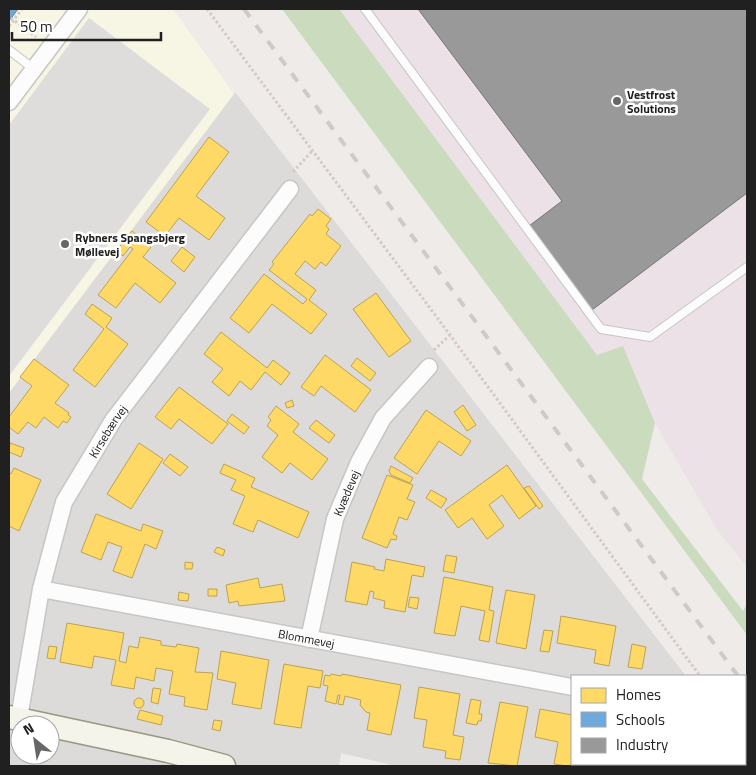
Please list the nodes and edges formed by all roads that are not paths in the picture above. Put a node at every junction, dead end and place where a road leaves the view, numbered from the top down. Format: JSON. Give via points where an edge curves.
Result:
{"nodes":[{"id":1,"x":79,"y":9,"type":"edge"},
{"id":2,"x":365,"y":9,"type":"edge"},
{"id":3,"x":9,"y":50,"type":"edge"},
{"id":4,"x":34,"y":69,"type":"junction"},
{"id":5,"x":9,"y":102,"type":"edge"},
{"id":6,"x":290,"y":190,"type":"road end"},
{"id":7,"x":747,"y":267,"type":"edge"},
{"id":8,"x":429,"y":367,"type":"dead end"},
{"id":9,"x":41,"y":589,"type":"junction"},
{"id":10,"x":309,"y":639,"type":"junction"},
{"id":11,"x":571,"y":687,"type":"edge"},
{"id":12,"x":14,"y":715,"type":"edge"},
{"id":13,"x":60,"y":730,"type":"edge"},
{"id":14,"x":167,"y":759,"type":"edge"},
{"id":15,"x":224,"y":766,"type":"edge"}],
"edges":[{"from":1,"to":4,"type":"street"},
{"from":2,"to":7,"type":"lane","via":[[601,329],[650,337]]},
{"from":3,"to":4,"type":"lane"},
{"from":4,"to":5,"type":"street"},
{"from":6,"to":9,"type":"street","name":"Kirsebærvej","via":[[114,419],[64,502]]},
{"from":8,"to":10,"type":"street","name":"Kvædevej","via":[[383,418],[359,462],[335,519]]},
{"from":9,"to":10,"type":"street","name":"Blommevej"},
{"from":9,"to":12,"type":"street","name":"Kirsebærvej"},
{"from":10,"to":11,"type":"street","name":"Blommevej"},
{"from":13,"to":14,"type":"street"},
{"from":14,"to":15,"type":"street"}]}
